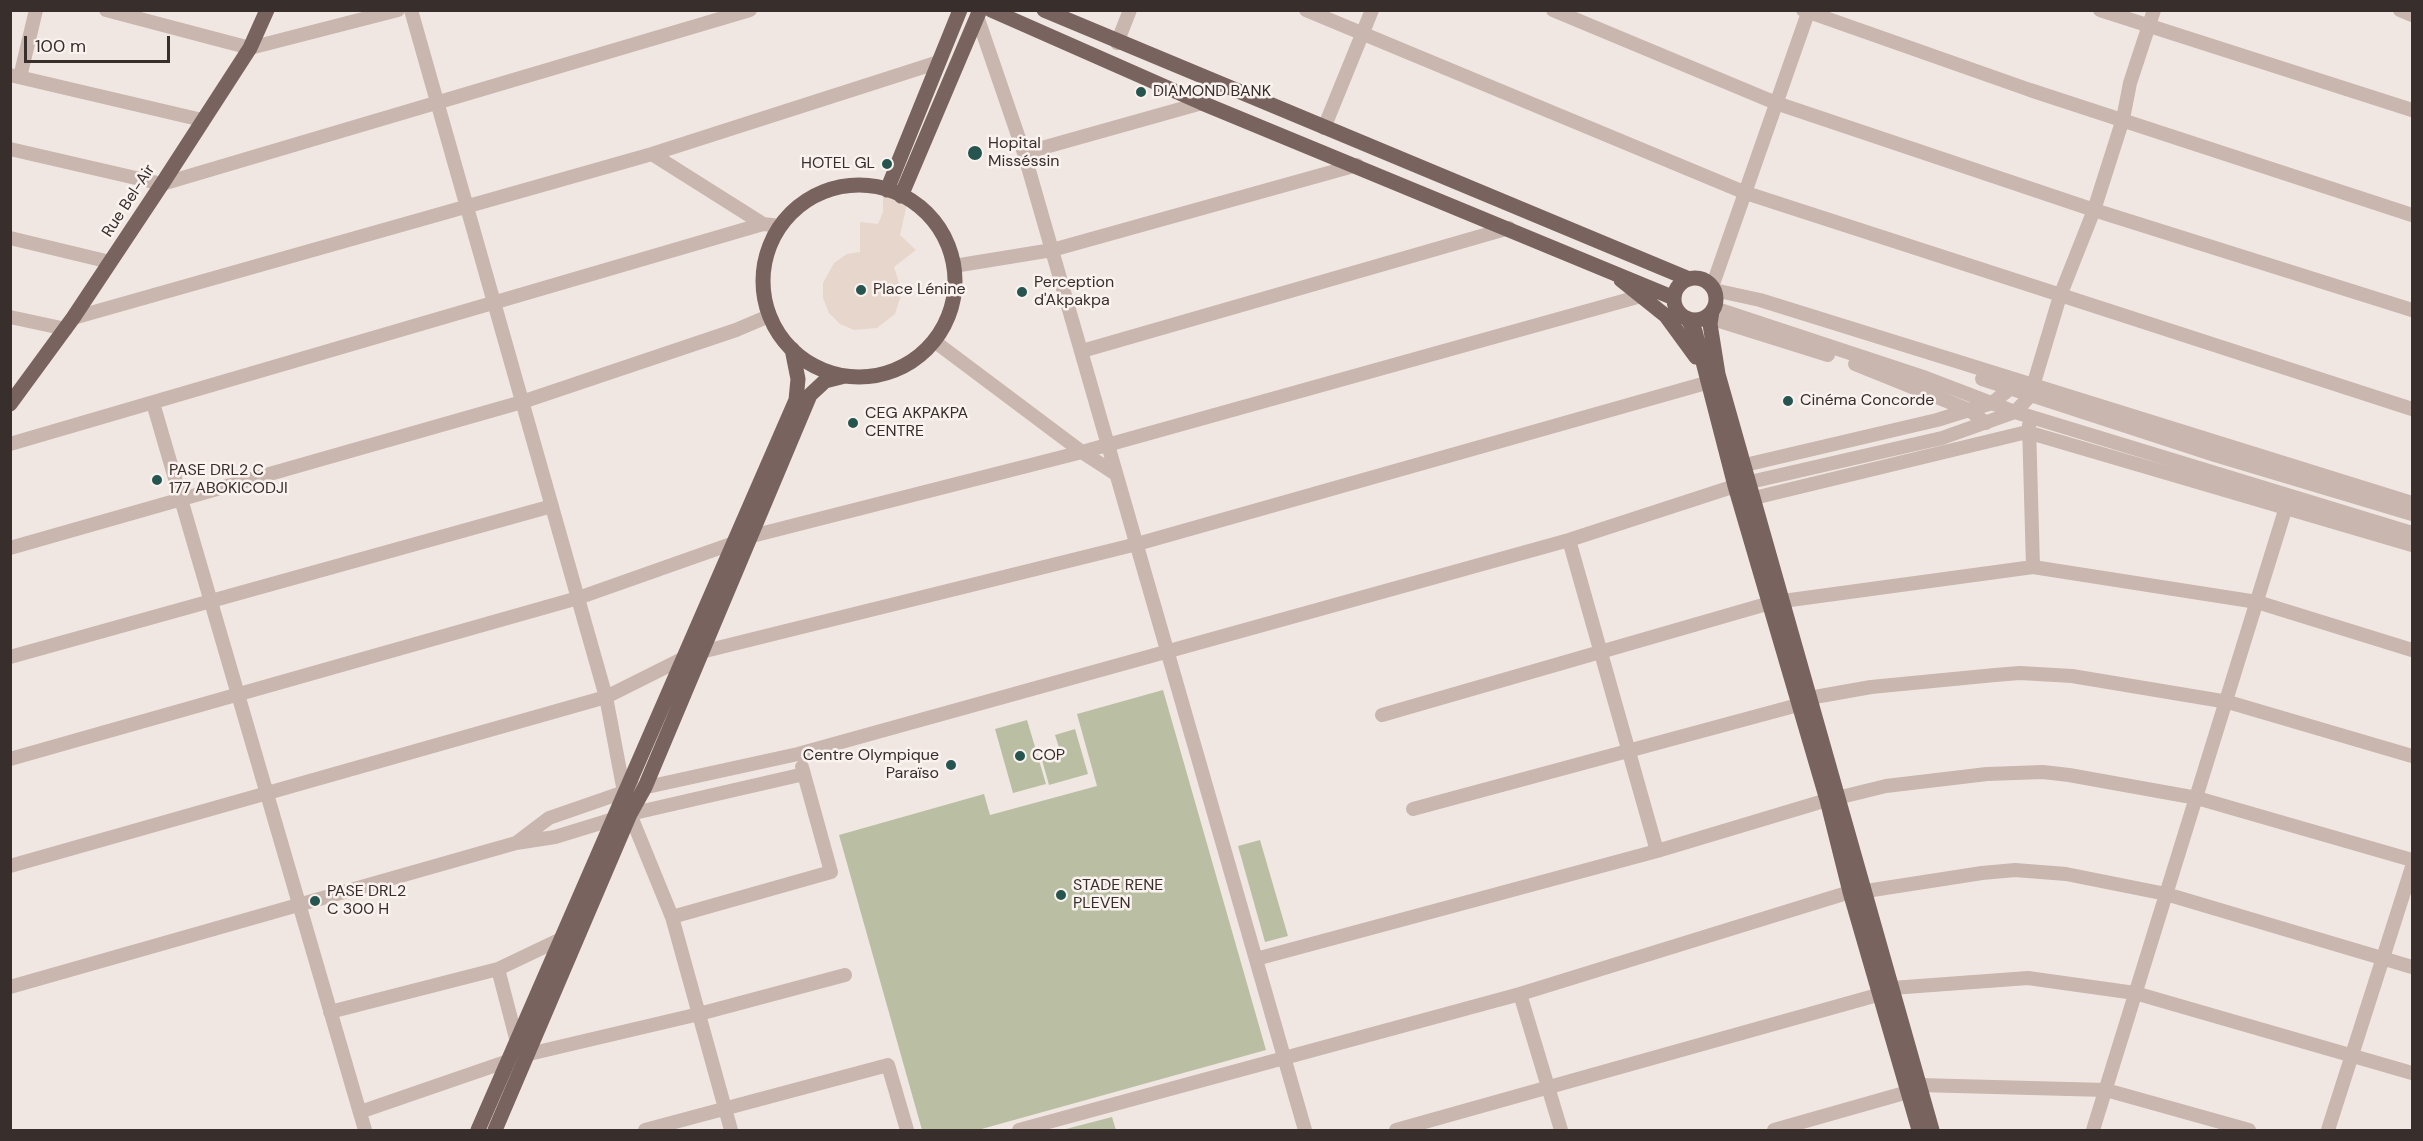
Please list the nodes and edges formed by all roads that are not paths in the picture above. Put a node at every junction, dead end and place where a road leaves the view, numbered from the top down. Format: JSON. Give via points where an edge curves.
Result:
{"nodes":[{"id":1,"x":36,"y":10,"type":"edge"},
{"id":2,"x":106,"y":10,"type":"edge"},
{"id":3,"x":267,"y":10,"type":"edge"},
{"id":4,"x":398,"y":10,"type":"edge"},
{"id":5,"x":411,"y":10,"type":"edge"},
{"id":6,"x":750,"y":10,"type":"edge"},
{"id":7,"x":960,"y":10,"type":"edge"},
{"id":8,"x":1044,"y":10,"type":"edge"},
{"id":9,"x":1130,"y":10,"type":"edge"},
{"id":10,"x":1306,"y":10,"type":"edge"},
{"id":11,"x":1372,"y":10,"type":"edge"},
{"id":12,"x":1553,"y":10,"type":"edge"},
{"id":13,"x":2100,"y":10,"type":"edge"},
{"id":14,"x":2154,"y":10,"type":"edge"},
{"id":15,"x":2400,"y":10,"type":"edge"},
{"id":16,"x":1807,"y":11,"type":"edge"},
{"id":17,"x":983,"y":12,"type":"edge"},
{"id":18,"x":2412,"y":15,"type":"edge"},
{"id":19,"x":2148,"y":26,"type":"junction"},
{"id":20,"x":1362,"y":34,"type":"junction"},
{"id":21,"x":1117,"y":43,"type":"junction"},
{"id":22,"x":250,"y":48,"type":"junction"},
{"id":23,"x":939,"y":62,"type":"junction"},
{"id":24,"x":15,"y":76,"type":"edge"},
{"id":25,"x":1203,"y":103,"type":"junction"},
{"id":26,"x":1776,"y":103,"type":"junction"},
{"id":27,"x":438,"y":105,"type":"junction"},
{"id":28,"x":2412,"y":110,"type":"edge"},
{"id":29,"x":2123,"y":119,"type":"junction"},
{"id":30,"x":202,"y":120,"type":"junction"},
{"id":31,"x":1324,"y":128,"type":"junction"},
{"id":32,"x":10,"y":150,"type":"edge"},
{"id":33,"x":1024,"y":153,"type":"junction"},
{"id":34,"x":652,"y":154,"type":"junction"},
{"id":35,"x":1357,"y":165,"type":"junction"},
{"id":36,"x":162,"y":184,"type":"junction"},
{"id":37,"x":894,"y":193,"type":"junction"},
{"id":38,"x":1746,"y":193,"type":"junction"},
{"id":39,"x":467,"y":206,"type":"junction"},
{"id":40,"x":2094,"y":210,"type":"junction"},
{"id":41,"x":2412,"y":215,"type":"edge"},
{"id":42,"x":763,"y":224,"type":"junction"},
{"id":43,"x":780,"y":226,"type":"junction"},
{"id":44,"x":1509,"y":228,"type":"junction"},
{"id":45,"x":10,"y":238,"type":"edge"},
{"id":46,"x":1052,"y":250,"type":"junction"},
{"id":47,"x":1585,"y":259,"type":"junction"},
{"id":48,"x":111,"y":262,"type":"junction"},
{"id":49,"x":954,"y":266,"type":"junction"},
{"id":50,"x":1689,"y":279,"type":"junction"},
{"id":51,"x":1641,"y":296,"type":"junction"},
{"id":52,"x":2060,"y":296,"type":"junction"},
{"id":53,"x":1674,"y":298,"type":"junction"},
{"id":54,"x":1713,"y":302,"type":"junction"},
{"id":55,"x":494,"y":303,"type":"junction"},
{"id":56,"x":2412,"y":310,"type":"edge"},
{"id":57,"x":10,"y":316,"type":"edge"},
{"id":58,"x":770,"y":316,"type":"junction"},
{"id":59,"x":1687,"y":318,"type":"junction"},
{"id":60,"x":70,"y":324,"type":"junction"},
{"id":61,"x":934,"y":341,"type":"junction"},
{"id":62,"x":792,"y":349,"type":"junction"},
{"id":63,"x":1082,"y":351,"type":"junction"},
{"id":64,"x":1701,"y":366,"type":"junction"},
{"id":65,"x":845,"y":376,"type":"junction"},
{"id":66,"x":1706,"y":383,"type":"junction"},
{"id":67,"x":16,"y":386,"type":"edge"},
{"id":68,"x":2011,"y":388,"type":"junction"},
{"id":69,"x":2031,"y":391,"type":"junction"},
{"id":70,"x":522,"y":402,"type":"junction"},
{"id":71,"x":153,"y":403,"type":"junction"},
{"id":72,"x":1992,"y":403,"type":"junction"},
{"id":73,"x":10,"y":404,"type":"edge"},
{"id":74,"x":2412,"y":409,"type":"edge"},
{"id":75,"x":1969,"y":410,"type":"junction"},
{"id":76,"x":2015,"y":412,"type":"junction"},
{"id":77,"x":2032,"y":417,"type":"junction"},
{"id":78,"x":1986,"y":423,"type":"junction"},
{"id":79,"x":2027,"y":432,"type":"junction"},
{"id":80,"x":10,"y":444,"type":"edge"},
{"id":81,"x":1108,"y":444,"type":"junction"},
{"id":82,"x":1082,"y":452,"type":"junction"},
{"id":83,"x":1744,"y":465,"type":"junction"},
{"id":84,"x":1116,"y":474,"type":"junction"},
{"id":85,"x":1746,"y":489,"type":"junction"},
{"id":86,"x":181,"y":499,"type":"junction"},
{"id":87,"x":2412,"y":503,"type":"edge"},
{"id":88,"x":552,"y":506,"type":"junction"},
{"id":89,"x":2286,"y":507,"type":"junction"},
{"id":90,"x":2412,"y":514,"type":"edge"},
{"id":91,"x":2412,"y":533,"type":"edge"},
{"id":92,"x":752,"y":536,"type":"junction"},
{"id":93,"x":1569,"y":540,"type":"junction"},
{"id":94,"x":731,"y":544,"type":"junction"},
{"id":95,"x":1137,"y":544,"type":"junction"},
{"id":96,"x":2412,"y":545,"type":"edge"},
{"id":97,"x":10,"y":548,"type":"edge"},
{"id":98,"x":2033,"y":567,"type":"junction"},
{"id":99,"x":578,"y":598,"type":"junction"},
{"id":100,"x":211,"y":601,"type":"junction"},
{"id":101,"x":1776,"y":602,"type":"junction"},
{"id":102,"x":2257,"y":602,"type":"junction"},
{"id":103,"x":2412,"y":650,"type":"edge"},
{"id":104,"x":1168,"y":651,"type":"junction"},
{"id":105,"x":700,"y":652,"type":"junction"},
{"id":106,"x":1600,"y":652,"type":"junction"},
{"id":107,"x":10,"y":657,"type":"edge"},
{"id":108,"x":682,"y":658,"type":"junction"},
{"id":109,"x":238,"y":694,"type":"junction"},
{"id":110,"x":606,"y":697,"type":"junction"},
{"id":111,"x":1804,"y":702,"type":"junction"},
{"id":112,"x":2228,"y":702,"type":"junction"},
{"id":113,"x":1382,"y":715,"type":"dead end"},
{"id":114,"x":1628,"y":751,"type":"junction"},
{"id":115,"x":798,"y":753,"type":"junction"},
{"id":116,"x":2412,"y":756,"type":"edge"},
{"id":117,"x":10,"y":759,"type":"edge"},
{"id":118,"x":804,"y":774,"type":"junction"},
{"id":119,"x":645,"y":787,"type":"junction"},
{"id":120,"x":624,"y":792,"type":"junction"},
{"id":121,"x":267,"y":793,"type":"junction"},
{"id":122,"x":2198,"y":798,"type":"junction"},
{"id":123,"x":1832,"y":799,"type":"junction"},
{"id":124,"x":1413,"y":809,"type":"dead end"},
{"id":125,"x":630,"y":814,"type":"junction"},
{"id":126,"x":613,"y":819,"type":"junction"},
{"id":127,"x":516,"y":843,"type":"junction"},
{"id":128,"x":1657,"y":851,"type":"junction"},
{"id":129,"x":2412,"y":860,"type":"edge"},
{"id":130,"x":10,"y":866,"type":"edge"},
{"id":131,"x":2412,"y":867,"type":"edge"},
{"id":132,"x":1866,"y":891,"type":"junction"},
{"id":133,"x":1850,"y":892,"type":"junction"},
{"id":134,"x":2166,"y":894,"type":"junction"},
{"id":135,"x":299,"y":903,"type":"junction"},
{"id":136,"x":672,"y":917,"type":"junction"},
{"id":137,"x":561,"y":939,"type":"junction"},
{"id":138,"x":2385,"y":958,"type":"junction"},
{"id":139,"x":1256,"y":959,"type":"junction"},
{"id":140,"x":2412,"y":967,"type":"edge"},
{"id":141,"x":498,"y":969,"type":"junction"},
{"id":142,"x":844,"y":975,"type":"dead end"},
{"id":143,"x":10,"y":987,"type":"edge"},
{"id":144,"x":1887,"y":991,"type":"junction"},
{"id":145,"x":2135,"y":993,"type":"junction"},
{"id":146,"x":1520,"y":994,"type":"junction"},
{"id":147,"x":330,"y":1012,"type":"junction"},
{"id":148,"x":699,"y":1014,"type":"junction"},
{"id":149,"x":517,"y":1042,"type":"junction"},
{"id":150,"x":529,"y":1054,"type":"junction"},
{"id":151,"x":2353,"y":1054,"type":"junction"},
{"id":152,"x":1284,"y":1057,"type":"junction"},
{"id":153,"x":508,"y":1061,"type":"junction"},
{"id":154,"x":2412,"y":1073,"type":"edge"},
{"id":155,"x":1548,"y":1088,"type":"junction"},
{"id":156,"x":1914,"y":1089,"type":"junction"},
{"id":157,"x":2106,"y":1090,"type":"junction"},
{"id":158,"x":725,"y":1110,"type":"junction"},
{"id":159,"x":360,"y":1112,"type":"junction"},
{"id":160,"x":365,"y":1131,"type":"edge"},
{"id":161,"x":478,"y":1131,"type":"edge"},
{"id":162,"x":495,"y":1131,"type":"edge"},
{"id":163,"x":645,"y":1131,"type":"edge"},
{"id":164,"x":730,"y":1131,"type":"edge"},
{"id":165,"x":907,"y":1131,"type":"edge"},
{"id":166,"x":1019,"y":1131,"type":"edge"},
{"id":167,"x":1305,"y":1131,"type":"edge"},
{"id":168,"x":1396,"y":1131,"type":"edge"},
{"id":169,"x":1561,"y":1131,"type":"edge"},
{"id":170,"x":1774,"y":1131,"type":"edge"},
{"id":171,"x":1919,"y":1131,"type":"edge"},
{"id":172,"x":1932,"y":1131,"type":"edge"},
{"id":173,"x":2093,"y":1131,"type":"edge"},
{"id":174,"x":2249,"y":1131,"type":"edge"},
{"id":175,"x":2328,"y":1131,"type":"edge"}],
"edges":[{"from":1,"to":24,"type":"street"},
{"from":2,"to":22,"type":"street"},
{"from":3,"to":22,"type":"main road","name":"Rue Bel-Air"},
{"from":4,"to":22,"type":"street"},
{"from":5,"to":27,"type":"street"},
{"from":6,"to":27,"type":"street"},
{"from":7,"to":23,"type":"main road"},
{"from":8,"to":21,"type":"main road"},
{"from":9,"to":21,"type":"street"},
{"from":10,"to":20,"type":"street"},
{"from":11,"to":20,"type":"street"},
{"from":12,"to":26,"type":"street"},
{"from":13,"to":19,"type":"street"},
{"from":14,"to":19,"type":"street"},
{"from":15,"to":18,"type":"street"},
{"from":16,"to":26,"type":"street"},
{"from":16,"to":29,"type":"street"},
{"from":17,"to":25,"type":"main road"},
{"from":17,"to":33,"type":"street"},
{"from":17,"to":37,"type":"main road"},
{"from":19,"to":28,"type":"street"},
{"from":19,"to":29,"type":"street"},
{"from":20,"to":31,"type":"street"},
{"from":20,"to":38,"type":"street"},
{"from":21,"to":31,"type":"main road"},
{"from":22,"to":30,"type":"main road","name":"Rue Bel-Air"},
{"from":23,"to":34,"type":"street"},
{"from":23,"to":37,"type":"main road"},
{"from":24,"to":30,"type":"street"},
{"from":25,"to":33,"type":"street"},
{"from":25,"to":35,"type":"main road"},
{"from":26,"to":38,"type":"street"},
{"from":26,"to":40,"type":"street"},
{"from":27,"to":36,"type":"street"},
{"from":27,"to":39,"type":"street"},
{"from":29,"to":40,"type":"street"},
{"from":29,"to":41,"type":"street"},
{"from":30,"to":36,"type":"main road","name":"Rue Bel-Air"},
{"from":31,"to":50,"type":"main road"},
{"from":32,"to":36,"type":"street"},
{"from":33,"to":46,"type":"street"},
{"from":34,"to":39,"type":"street"},
{"from":34,"to":42,"type":"street"},
{"from":35,"to":44,"type":"main road"},
{"from":35,"to":46,"type":"street"},
{"from":36,"to":48,"type":"main road","name":"Rue Bel-Air"},
{"from":37,"to":43,"type":"main road","via":[[856,186],[826,191],[800,205]]},
{"from":37,"to":49,"type":"main road","via":[[923,210],[935,224]]},
{"from":38,"to":52,"type":"street"},
{"from":38,"to":54,"type":"street"},
{"from":39,"to":55,"type":"street"},
{"from":39,"to":60,"type":"street"},
{"from":40,"to":52,"type":"street"},
{"from":40,"to":56,"type":"street"},
{"from":42,"to":43,"type":"street"},
{"from":42,"to":55,"type":"street"},
{"from":43,"to":58,"type":"main road","via":[[769,247],[764,270]]},
{"from":44,"to":47,"type":"main road"},
{"from":44,"to":63,"type":"street"},
{"from":45,"to":48,"type":"street"},
{"from":46,"to":49,"type":"street"},
{"from":46,"to":63,"type":"street"},
{"from":47,"to":51,"type":"main road"},
{"from":47,"to":53,"type":"main road"},
{"from":48,"to":60,"type":"main road","name":"Rue Bel-Air"},
{"from":49,"to":61,"type":"main road","via":[[952,305]]},
{"from":50,"to":53,"type":"main road","via":[[1679,285]]},
{"from":50,"to":54,"type":"main road","via":[[1702,279]]},
{"from":51,"to":64,"type":"main road","via":[[1674,325]]},
{"from":51,"to":81,"type":"street"},
{"from":52,"to":69,"type":"street"},
{"from":52,"to":74,"type":"street"},
{"from":53,"to":59,"type":"main road","via":[[1677,310]]},
{"from":54,"to":59,"type":"main road","via":[[1702,319]]},
{"from":54,"to":68,"type":"street","via":[[1875,342]]},
{"from":54,"to":69,"type":"street","via":[[1760,300]]},
{"from":54,"to":72,"type":"street"},
{"from":54,"to":75,"type":"street"},
{"from":54,"to":83,"type":"main road","via":[[1716,365]]},
{"from":55,"to":70,"type":"street"},
{"from":55,"to":71,"type":"street"},
{"from":57,"to":60,"type":"street"},
{"from":58,"to":62,"type":"main road"},
{"from":58,"to":70,"type":"street"},
{"from":59,"to":64,"type":"main road","via":[[1695,332]]},
{"from":60,"to":67,"type":"main road","name":"Rue Bel-Air"},
{"from":61,"to":65,"type":"main road","via":[[913,361],[896,370]]},
{"from":61,"to":82,"type":"street"},
{"from":62,"to":65,"type":"main road","via":[[814,366]]},
{"from":62,"to":94,"type":"main road","via":[[798,379],[796,400]]},
{"from":63,"to":81,"type":"street"},
{"from":64,"to":66,"type":"main road"},
{"from":65,"to":92,"type":"main road","via":[[825,381],[810,394]]},
{"from":66,"to":85,"type":"main road"},
{"from":66,"to":95,"type":"street"},
{"from":67,"to":73,"type":"main road","name":"Rue Bel-Air"},
{"from":68,"to":69,"type":"street"},
{"from":68,"to":72,"type":"street"},
{"from":69,"to":76,"type":"street"},
{"from":69,"to":87,"type":"street"},
{"from":69,"to":90,"type":"street"},
{"from":70,"to":86,"type":"street"},
{"from":70,"to":88,"type":"street"},
{"from":71,"to":80,"type":"street"},
{"from":71,"to":86,"type":"street"},
{"from":72,"to":75,"type":"street"},
{"from":72,"to":76,"type":"street"},
{"from":75,"to":78,"type":"street"},
{"from":75,"to":83,"type":"street"},
{"from":76,"to":77,"type":"street"},
{"from":76,"to":78,"type":"street"},
{"from":77,"to":79,"type":"street"},
{"from":77,"to":91,"type":"street"},
{"from":78,"to":85,"type":"street"},
{"from":79,"to":85,"type":"street"},
{"from":79,"to":89,"type":"street"},
{"from":79,"to":98,"type":"street"},
{"from":81,"to":82,"type":"street"},
{"from":81,"to":84,"type":"street"},
{"from":82,"to":84,"type":"street"},
{"from":82,"to":92,"type":"street"},
{"from":83,"to":85,"type":"main road"},
{"from":84,"to":95,"type":"street"},
{"from":85,"to":93,"type":"street"},
{"from":85,"to":101,"type":"main road"},
{"from":85,"to":101,"type":"main road"},
{"from":86,"to":97,"type":"street"},
{"from":86,"to":100,"type":"street"},
{"from":88,"to":99,"type":"street"},
{"from":88,"to":100,"type":"street"},
{"from":89,"to":96,"type":"street"},
{"from":89,"to":102,"type":"street"},
{"from":92,"to":105,"type":"main road"},
{"from":93,"to":104,"type":"street"},
{"from":93,"to":106,"type":"street"},
{"from":94,"to":99,"type":"street"},
{"from":94,"to":108,"type":"main road"},
{"from":95,"to":104,"type":"street"},
{"from":95,"to":105,"type":"street"},
{"from":98,"to":101,"type":"street"},
{"from":98,"to":102,"type":"street"},
{"from":99,"to":109,"type":"street"},
{"from":99,"to":110,"type":"street"},
{"from":100,"to":107,"type":"street"},
{"from":100,"to":109,"type":"street"},
{"from":101,"to":106,"type":"street"},
{"from":101,"to":111,"type":"main road"},
{"from":102,"to":103,"type":"street"},
{"from":102,"to":112,"type":"street"},
{"from":104,"to":115,"type":"street"},
{"from":104,"to":139,"type":"street"},
{"from":105,"to":119,"type":"main road"},
{"from":106,"to":113,"type":"street"},
{"from":106,"to":114,"type":"street"},
{"from":108,"to":110,"type":"street"},
{"from":108,"to":120,"type":"main road"},
{"from":109,"to":117,"type":"street"},
{"from":109,"to":121,"type":"street"},
{"from":110,"to":120,"type":"street"},
{"from":110,"to":121,"type":"street"},
{"from":111,"to":112,"type":"street","via":[[1871,687],[2020,673],[2072,675]]},
{"from":111,"to":114,"type":"street"},
{"from":111,"to":123,"type":"main road"},
{"from":112,"to":116,"type":"street"},
{"from":112,"to":122,"type":"street"},
{"from":114,"to":124,"type":"street"},
{"from":114,"to":128,"type":"street"},
{"from":115,"to":118,"type":"street"},
{"from":115,"to":119,"type":"street"},
{"from":118,"to":125,"type":"street"},
{"from":118,"to":136,"type":"street","via":[[831,872]]},
{"from":119,"to":120,"type":"street"},
{"from":119,"to":125,"type":"main road"},
{"from":120,"to":126,"type":"main road"},
{"from":120,"to":127,"type":"street","via":[[549,818]]},
{"from":121,"to":130,"type":"street"},
{"from":121,"to":135,"type":"street"},
{"from":122,"to":123,"type":"street","via":[[2097,778],[2025,772],[1886,786]]},
{"from":122,"to":129,"type":"street"},
{"from":122,"to":134,"type":"street"},
{"from":123,"to":128,"type":"street"},
{"from":123,"to":132,"type":"main road"},
{"from":123,"to":133,"type":"main road"},
{"from":125,"to":126,"type":"street"},
{"from":125,"to":136,"type":"street"},
{"from":125,"to":150,"type":"main road"},
{"from":126,"to":127,"type":"street","via":[[555,837]]},
{"from":126,"to":137,"type":"main road"},
{"from":127,"to":135,"type":"street"},
{"from":128,"to":139,"type":"street"},
{"from":131,"to":138,"type":"street"},
{"from":132,"to":134,"type":"street","via":[[2015,870],[2066,874]]},
{"from":132,"to":144,"type":"main road"},
{"from":133,"to":144,"type":"main road"},
{"from":133,"to":146,"type":"street"},
{"from":134,"to":138,"type":"street"},
{"from":134,"to":145,"type":"street"},
{"from":135,"to":143,"type":"street"},
{"from":135,"to":147,"type":"street"},
{"from":136,"to":148,"type":"street"},
{"from":137,"to":141,"type":"street"},
{"from":137,"to":149,"type":"main road"},
{"from":138,"to":140,"type":"street"},
{"from":138,"to":151,"type":"street"},
{"from":139,"to":152,"type":"street"},
{"from":141,"to":147,"type":"street"},
{"from":141,"to":149,"type":"street"},
{"from":142,"to":148,"type":"street"},
{"from":144,"to":145,"type":"street","via":[[2028,978]]},
{"from":144,"to":155,"type":"street"},
{"from":144,"to":156,"type":"main road"},
{"from":145,"to":151,"type":"street"},
{"from":145,"to":157,"type":"street"},
{"from":146,"to":152,"type":"street"},
{"from":146,"to":155,"type":"street"},
{"from":147,"to":159,"type":"street"},
{"from":148,"to":150,"type":"street"},
{"from":148,"to":158,"type":"street"},
{"from":149,"to":153,"type":"main road"},
{"from":150,"to":162,"type":"main road"},
{"from":151,"to":154,"type":"street"},
{"from":151,"to":175,"type":"street"},
{"from":152,"to":166,"type":"street"},
{"from":152,"to":167,"type":"street"},
{"from":153,"to":159,"type":"street"},
{"from":153,"to":161,"type":"main road"},
{"from":155,"to":168,"type":"street"},
{"from":155,"to":169,"type":"street"},
{"from":156,"to":157,"type":"street"},
{"from":156,"to":170,"type":"street"},
{"from":156,"to":171,"type":"main road"},
{"from":156,"to":172,"type":"main road"},
{"from":157,"to":173,"type":"street"},
{"from":157,"to":174,"type":"street"},
{"from":158,"to":163,"type":"street"},
{"from":158,"to":164,"type":"street"},
{"from":158,"to":165,"type":"street","via":[[888,1065]]},
{"from":159,"to":160,"type":"street"}]}
